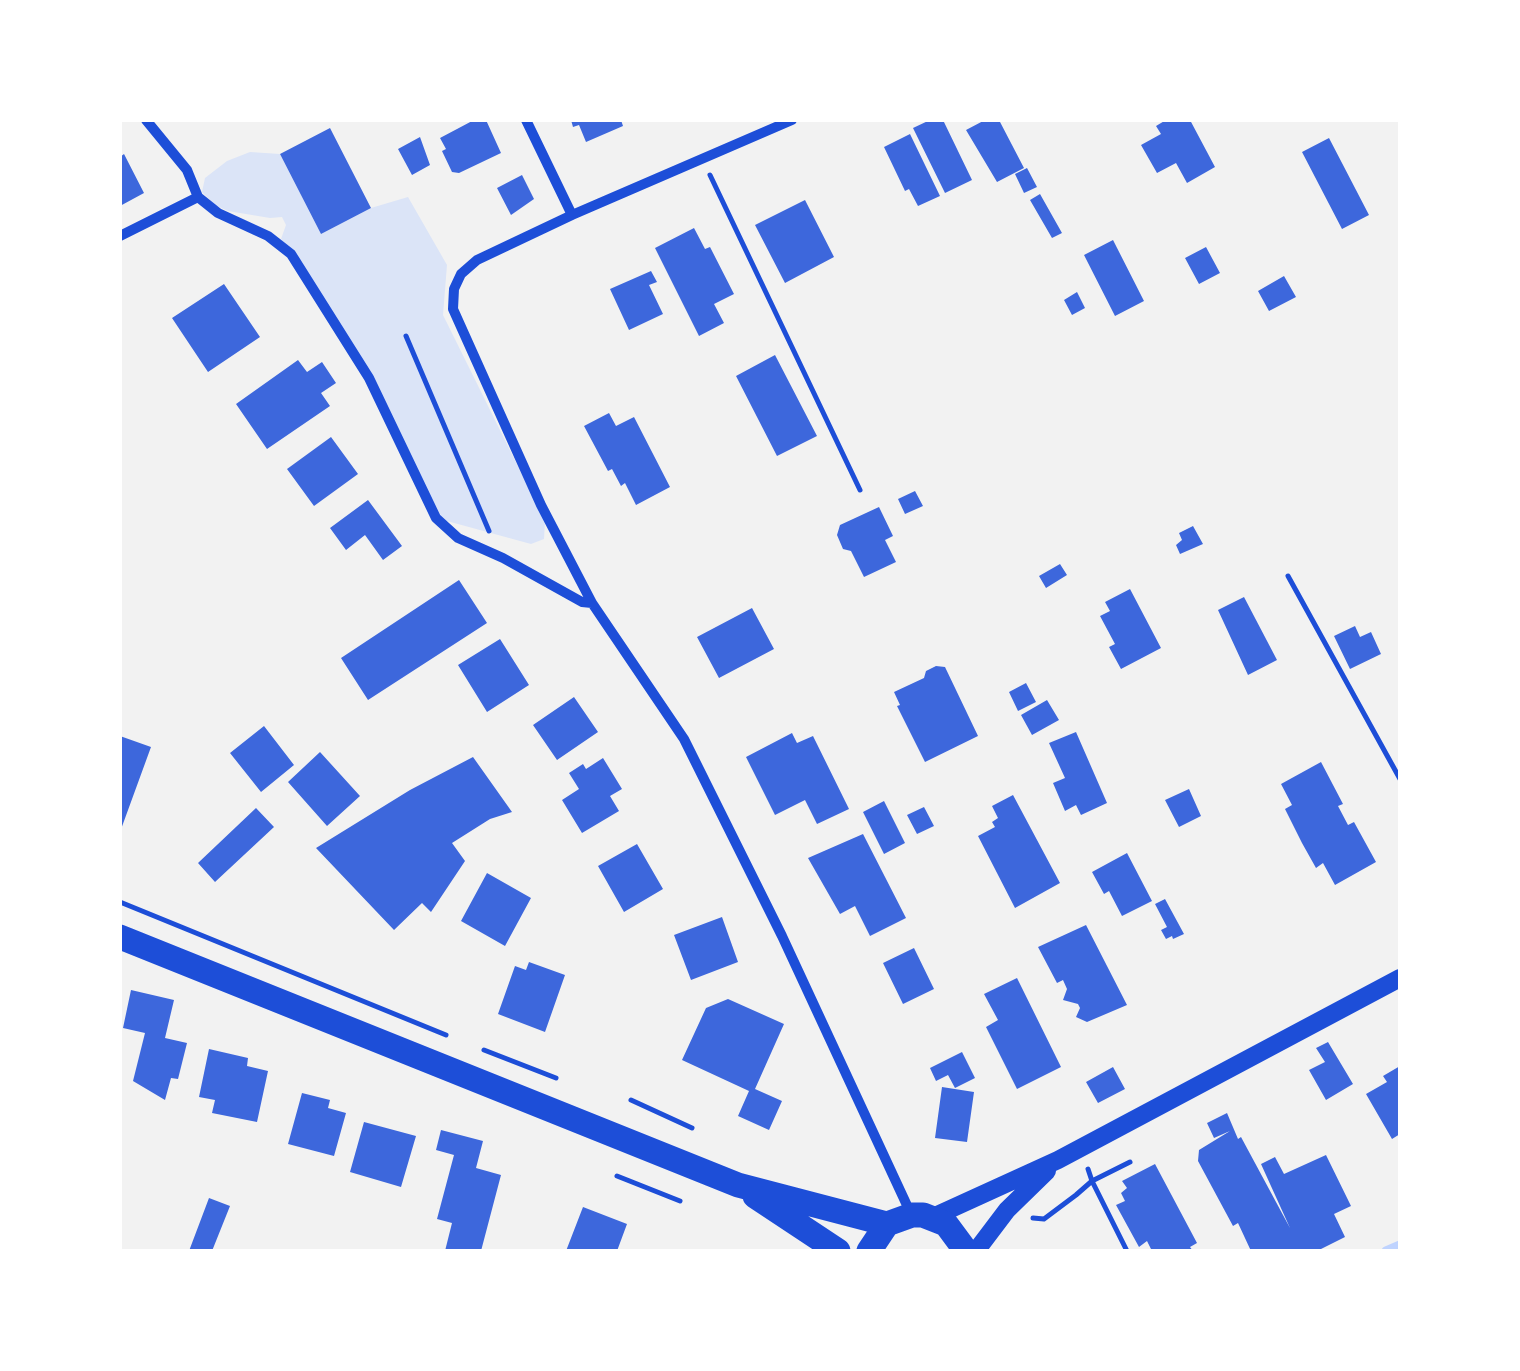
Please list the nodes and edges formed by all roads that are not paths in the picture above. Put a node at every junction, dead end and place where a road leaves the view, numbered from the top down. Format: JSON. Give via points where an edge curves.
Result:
{"nodes":[{"id":1,"x":146,"y":120,"type":"edge"},
{"id":2,"x":526,"y":120,"type":"edge"},
{"id":3,"x":792,"y":120,"type":"edge"},
{"id":4,"x":198,"y":197,"type":"junction"},
{"id":5,"x":572,"y":214,"type":"junction"},
{"id":6,"x":120,"y":236,"type":"edge"},
{"id":7,"x":592,"y":603,"type":"junction"},
{"id":8,"x":120,"y":937,"type":"edge"},
{"id":9,"x":1400,"y":978,"type":"edge"},
{"id":10,"x":1058,"y":1160,"type":"junction"},
{"id":11,"x":738,"y":1184,"type":"junction"},
{"id":12,"x":923,"y":1216,"type":"junction"},
{"id":13,"x":886,"y":1224,"type":"junction"},
{"id":14,"x":838,"y":1251,"type":"edge"},
{"id":15,"x":869,"y":1251,"type":"edge"},
{"id":16,"x":966,"y":1251,"type":"edge"},
{"id":17,"x":976,"y":1251,"type":"edge"}],
"edges":[{"from":1,"to":4,"type":"street","via":[[180,159]]},
{"from":2,"to":5,"type":"street"},
{"from":3,"to":5,"type":"street"},
{"from":4,"to":6,"type":"street"},
{"from":4,"to":7,"type":"street","via":[[291,254],[369,378],[436,518],[458,538]]},
{"from":5,"to":7,"type":"street","via":[[477,260],[461,274],[454,309]]},
{"from":7,"to":12,"type":"street","via":[[684,739]]},
{"from":8,"to":11,"type":"main road"},
{"from":9,"to":10,"type":"street"},
{"from":10,"to":12,"type":"street"},
{"from":10,"to":17,"type":"street"},
{"from":11,"to":13,"type":"main road"},
{"from":11,"to":14,"type":"main road"},
{"from":12,"to":13,"type":"main road"},
{"from":12,"to":16,"type":"main road","via":[[956,1233]]},
{"from":13,"to":15,"type":"main road"}]}
